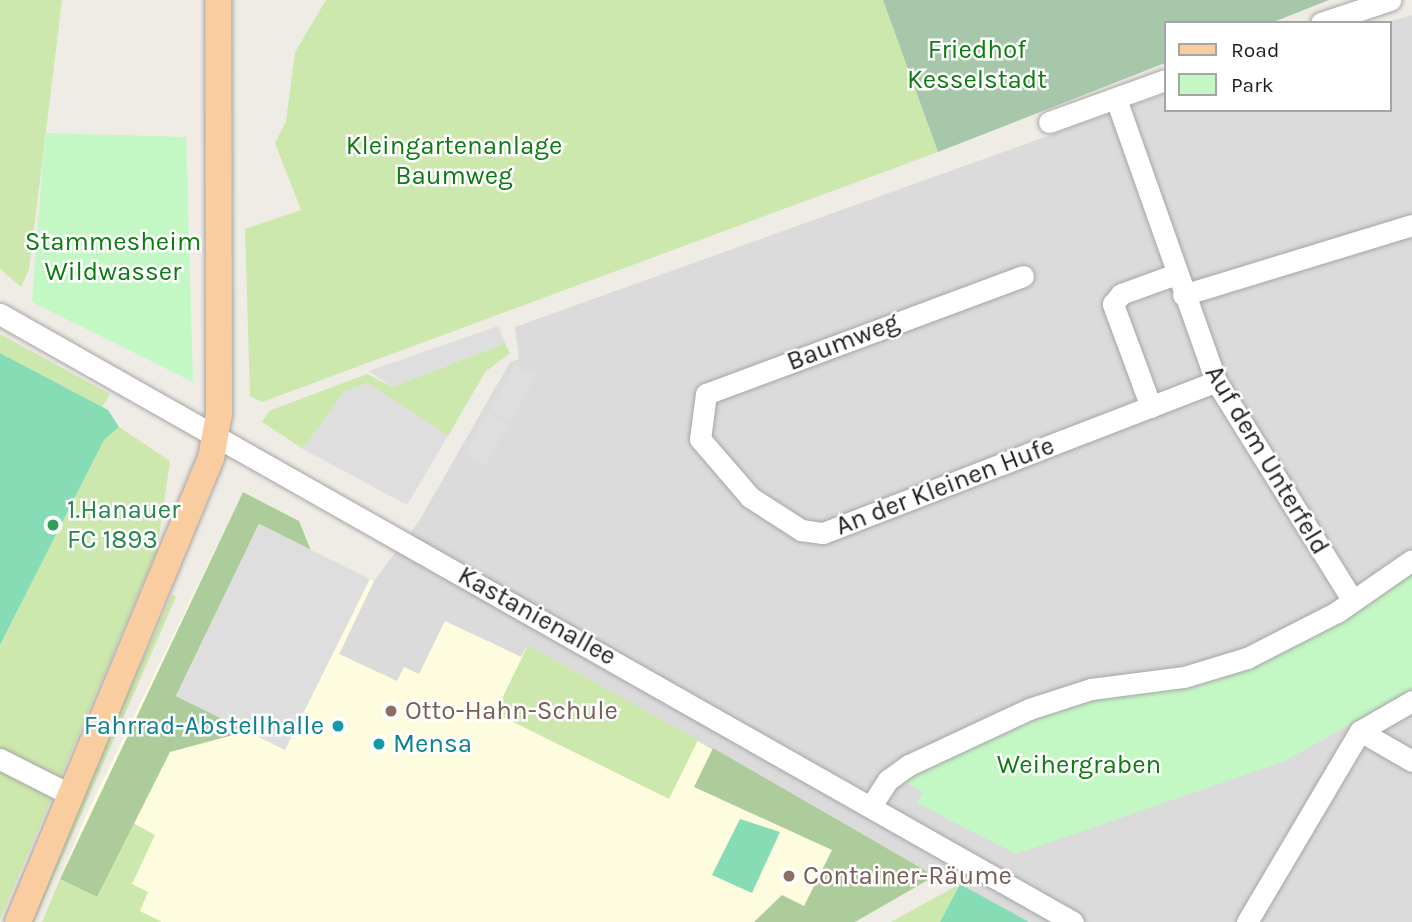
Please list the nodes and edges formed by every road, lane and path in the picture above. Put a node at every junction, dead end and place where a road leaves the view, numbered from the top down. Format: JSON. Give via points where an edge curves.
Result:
{"nodes":[{"id":1,"x":218,"y":0,"type":"edge"},
{"id":2,"x":1390,"y":0,"type":"edge"},
{"id":3,"x":1327,"y":21,"type":"edge"},
{"id":4,"x":1164,"y":80,"type":"edge"},
{"id":5,"x":1116,"y":99,"type":"junction"},
{"id":6,"x":1049,"y":122,"type":"dead end"},
{"id":7,"x":1412,"y":225,"type":"edge"},
{"id":8,"x":1176,"y":274,"type":"junction"},
{"id":9,"x":1023,"y":276,"type":"dead end"},
{"id":10,"x":1183,"y":295,"type":"junction"},
{"id":11,"x":0,"y":314,"type":"edge"},
{"id":12,"x":1216,"y":382,"type":"junction"},
{"id":13,"x":1152,"y":407,"type":"junction"},
{"id":14,"x":216,"y":433,"type":"junction"},
{"id":15,"x":700,"y":439,"type":"joint"},
{"id":16,"x":1412,"y":560,"type":"edge"},
{"id":17,"x":1353,"y":601,"type":"junction"},
{"id":18,"x":1412,"y":701,"type":"edge"},
{"id":19,"x":1360,"y":731,"type":"junction"},
{"id":20,"x":0,"y":759,"type":"edge"},
{"id":21,"x":1412,"y":761,"type":"edge"},
{"id":22,"x":71,"y":796,"type":"junction"},
{"id":23,"x":871,"y":806,"type":"junction"},
{"id":24,"x":18,"y":922,"type":"edge"},
{"id":25,"x":1073,"y":922,"type":"edge"},
{"id":26,"x":1247,"y":922,"type":"edge"}],
"edges":[{"from":1,"to":14,"type":"main road"},
{"from":2,"to":3,"type":"street"},
{"from":4,"to":5,"type":"street"},
{"from":5,"to":6,"type":"street"},
{"from":5,"to":8,"type":"street","name":"Auf dem Unterfeld"},
{"from":7,"to":10,"type":"street"},
{"from":8,"to":10,"type":"street","name":"Auf dem Unterfeld"},
{"from":8,"to":13,"type":"street","via":[[1121,293],[1113,304]]},
{"from":9,"to":15,"type":"street","name":"Baumweg","via":[[706,394]]},
{"from":10,"to":12,"type":"street","name":"Auf dem Unterfeld"},
{"from":11,"to":14,"type":"street","name":"Kastanienallee"},
{"from":12,"to":13,"type":"street","name":"An der Kleinen Hufe"},
{"from":12,"to":17,"type":"street","name":"Auf dem Unterfeld"},
{"from":13,"to":15,"type":"street","name":"An der Kleinen Hufe","via":[[817,534],[741,490]]},
{"from":14,"to":22,"type":"main road","via":[[202,487]]},
{"from":14,"to":23,"type":"street","name":"Kastanienallee"},
{"from":16,"to":17,"type":"street"},
{"from":17,"to":23,"type":"street","via":[[1285,641],[1225,665],[1091,688],[1029,709],[909,765],[887,780]]},
{"from":18,"to":19,"type":"street"},
{"from":19,"to":21,"type":"street"},
{"from":19,"to":26,"type":"street"},
{"from":20,"to":22,"type":"street"},
{"from":22,"to":24,"type":"main road"},
{"from":23,"to":25,"type":"street","name":"Kastanienallee"}]}
